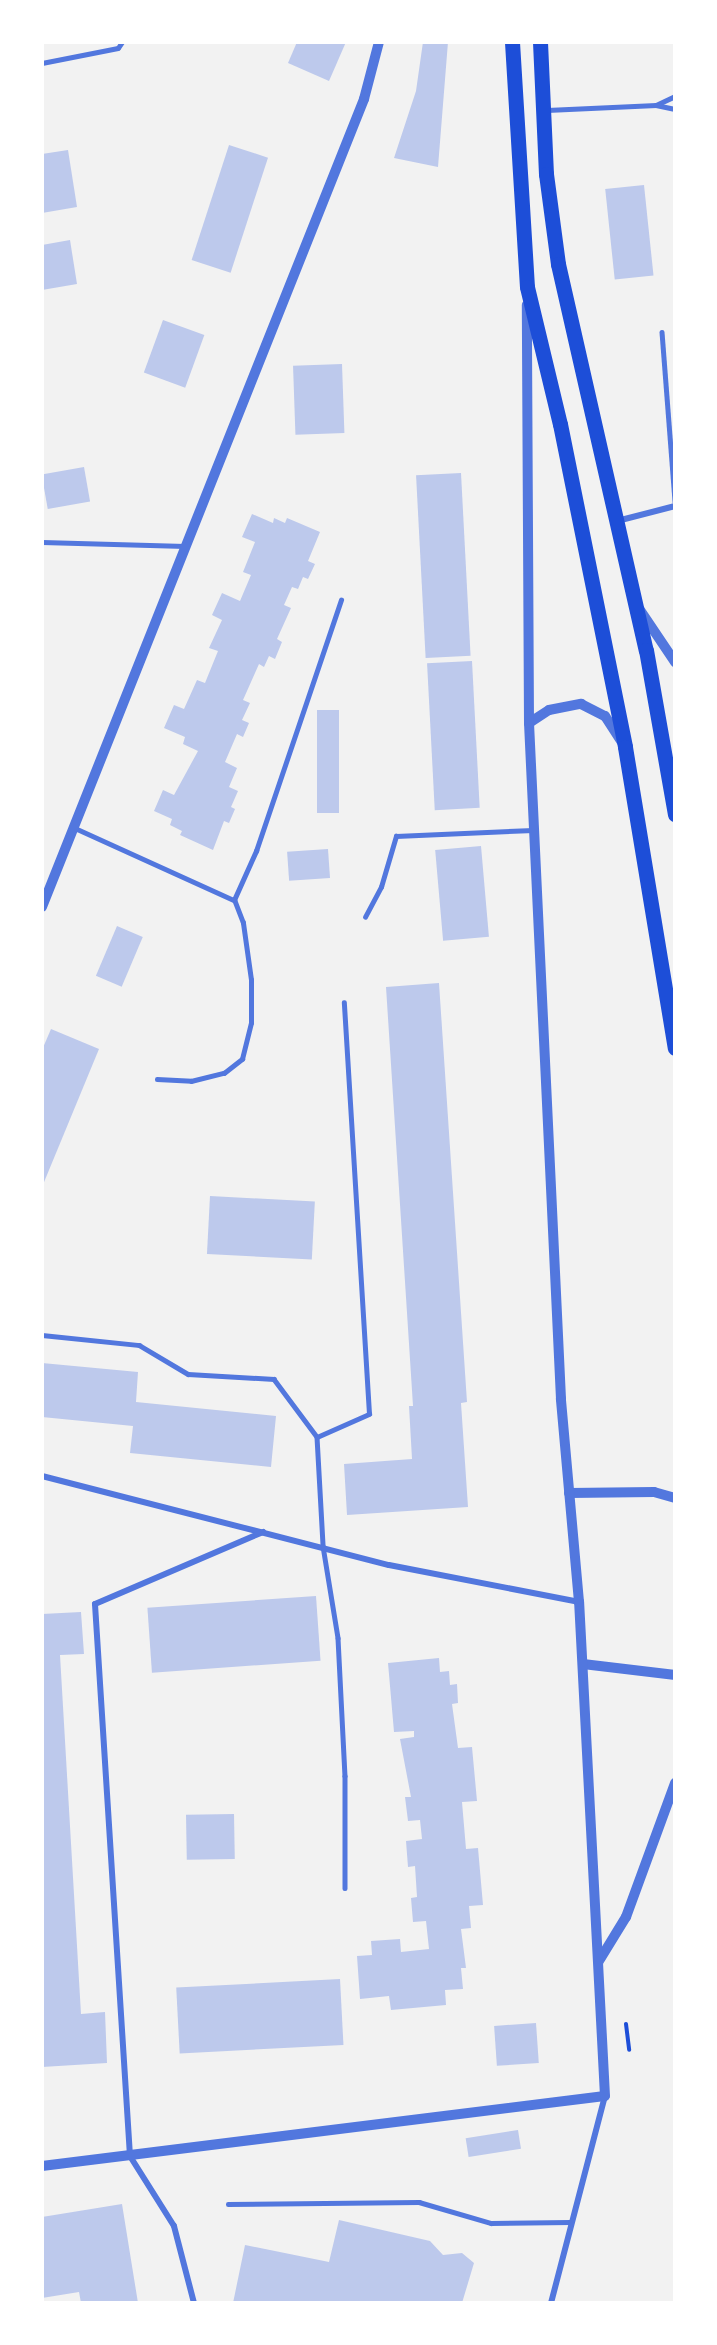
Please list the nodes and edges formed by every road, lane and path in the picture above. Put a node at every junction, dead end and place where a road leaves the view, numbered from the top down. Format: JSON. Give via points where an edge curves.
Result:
{"nodes":[{"id":1,"x":122,"y":42,"type":"edge"},
{"id":2,"x":379,"y":42,"type":"edge"},
{"id":3,"x":512,"y":42,"type":"edge"},
{"id":4,"x":540,"y":42,"type":"edge"},
{"id":5,"x":42,"y":63,"type":"edge"},
{"id":6,"x":675,"y":96,"type":"edge"},
{"id":7,"x":656,"y":105,"type":"junction"},
{"id":8,"x":675,"y":109,"type":"edge"},
{"id":9,"x":542,"y":110,"type":"junction"},
{"id":10,"x":527,"y":287,"type":"junction"},
{"id":11,"x":662,"y":332,"type":"dead end"},
{"id":12,"x":675,"y":501,"type":"edge"},
{"id":13,"x":675,"y":506,"type":"edge"},
{"id":14,"x":616,"y":521,"type":"junction"},
{"id":15,"x":42,"y":542,"type":"edge"},
{"id":16,"x":188,"y":546,"type":"junction"},
{"id":17,"x":341,"y":600,"type":"dead end"},
{"id":18,"x":634,"y":600,"type":"junction"},
{"id":19,"x":675,"y":662,"type":"edge"},
{"id":20,"x":529,"y":723,"type":"junction"},
{"id":21,"x":625,"y":747,"type":"junction"},
{"id":22,"x":675,"y":814,"type":"edge"},
{"id":23,"x":75,"y":828,"type":"junction"},
{"id":24,"x":533,"y":830,"type":"junction"},
{"id":25,"x":234,"y":900,"type":"junction"},
{"id":26,"x":42,"y":907,"type":"edge"},
{"id":27,"x":365,"y":917,"type":"dead end"},
{"id":28,"x":344,"y":1003,"type":"dead end"},
{"id":29,"x":675,"y":1048,"type":"edge"},
{"id":30,"x":157,"y":1078,"type":"dead end"},
{"id":31,"x":42,"y":1335,"type":"edge"},
{"id":32,"x":317,"y":1437,"type":"junction"},
{"id":33,"x":42,"y":1476,"type":"edge"},
{"id":34,"x":569,"y":1493,"type":"junction"},
{"id":35,"x":675,"y":1498,"type":"edge"},
{"id":36,"x":263,"y":1532,"type":"junction"},
{"id":37,"x":323,"y":1546,"type":"junction"},
{"id":38,"x":579,"y":1602,"type":"junction"},
{"id":39,"x":583,"y":1665,"type":"junction"},
{"id":40,"x":675,"y":1675,"type":"edge"},
{"id":41,"x":675,"y":1783,"type":"edge"},
{"id":42,"x":345,"y":1888,"type":"dead end"},
{"id":43,"x":598,"y":1961,"type":"junction"},
{"id":44,"x":626,"y":2024,"type":"dead end"},
{"id":45,"x":629,"y":2050,"type":"dead end"},
{"id":46,"x":605,"y":2096,"type":"junction"},
{"id":47,"x":130,"y":2156,"type":"junction"},
{"id":48,"x":42,"y":2166,"type":"edge"},
{"id":49,"x":228,"y":2204,"type":"dead end"},
{"id":50,"x":570,"y":2222,"type":"junction"},
{"id":51,"x":194,"y":2303,"type":"edge"},
{"id":52,"x":551,"y":2303,"type":"edge"}],
"edges":[{"from":1,"to":5,"type":"lane","via":[[118,48]]},
{"from":2,"to":16,"type":"street","via":[[364,99]]},
{"from":3,"to":10,"type":"main road"},
{"from":4,"to":9,"type":"main road"},
{"from":6,"to":7,"type":"lane"},
{"from":7,"to":8,"type":"lane"},
{"from":7,"to":9,"type":"lane"},
{"from":9,"to":14,"type":"main road","via":[[558,264]]},
{"from":10,"to":20,"type":"street"},
{"from":10,"to":21,"type":"main road","via":[[560,424]]},
{"from":11,"to":12,"type":"lane"},
{"from":13,"to":14,"type":"street"},
{"from":14,"to":18,"type":"main road"},
{"from":15,"to":16,"type":"lane"},
{"from":16,"to":23,"type":"street"},
{"from":17,"to":25,"type":"lane","via":[[256,851]]},
{"from":18,"to":19,"type":"street"},
{"from":18,"to":22,"type":"main road"},
{"from":20,"to":21,"type":"street","via":[[549,710],[581,704],[605,716]]},
{"from":20,"to":24,"type":"street"},
{"from":21,"to":29,"type":"main road"},
{"from":23,"to":25,"type":"lane"},
{"from":23,"to":26,"type":"street"},
{"from":24,"to":27,"type":"lane","via":[[396,836],[381,887]]},
{"from":24,"to":34,"type":"street"},
{"from":25,"to":30,"type":"lane","via":[[243,923],[250,980],[251,1023],[242,1059],[224,1073],[191,1081]]},
{"from":28,"to":32,"type":"lane","via":[[369,1414]]},
{"from":31,"to":32,"type":"lane","via":[[139,1345],[188,1374],[274,1379]]},
{"from":32,"to":37,"type":"lane"},
{"from":33,"to":36,"type":"street"},
{"from":34,"to":35,"type":"street","via":[[654,1492]]},
{"from":34,"to":38,"type":"street"},
{"from":36,"to":37,"type":"street"},
{"from":36,"to":47,"type":"street","via":[[96,1604]]},
{"from":37,"to":38,"type":"street","via":[[389,1565]]},
{"from":37,"to":42,"type":"lane","via":[[338,1650],[345,1776]]},
{"from":38,"to":39,"type":"street"},
{"from":39,"to":40,"type":"street"},
{"from":39,"to":43,"type":"street"},
{"from":41,"to":43,"type":"street","via":[[626,1917]]},
{"from":43,"to":46,"type":"street"},
{"from":44,"to":45,"type":"path"},
{"from":46,"to":47,"type":"street"},
{"from":46,"to":50,"type":"street"},
{"from":47,"to":48,"type":"street"},
{"from":47,"to":51,"type":"street","via":[[174,2226]]},
{"from":49,"to":50,"type":"lane","via":[[419,2202],[490,2223]]},
{"from":50,"to":52,"type":"street"}]}
